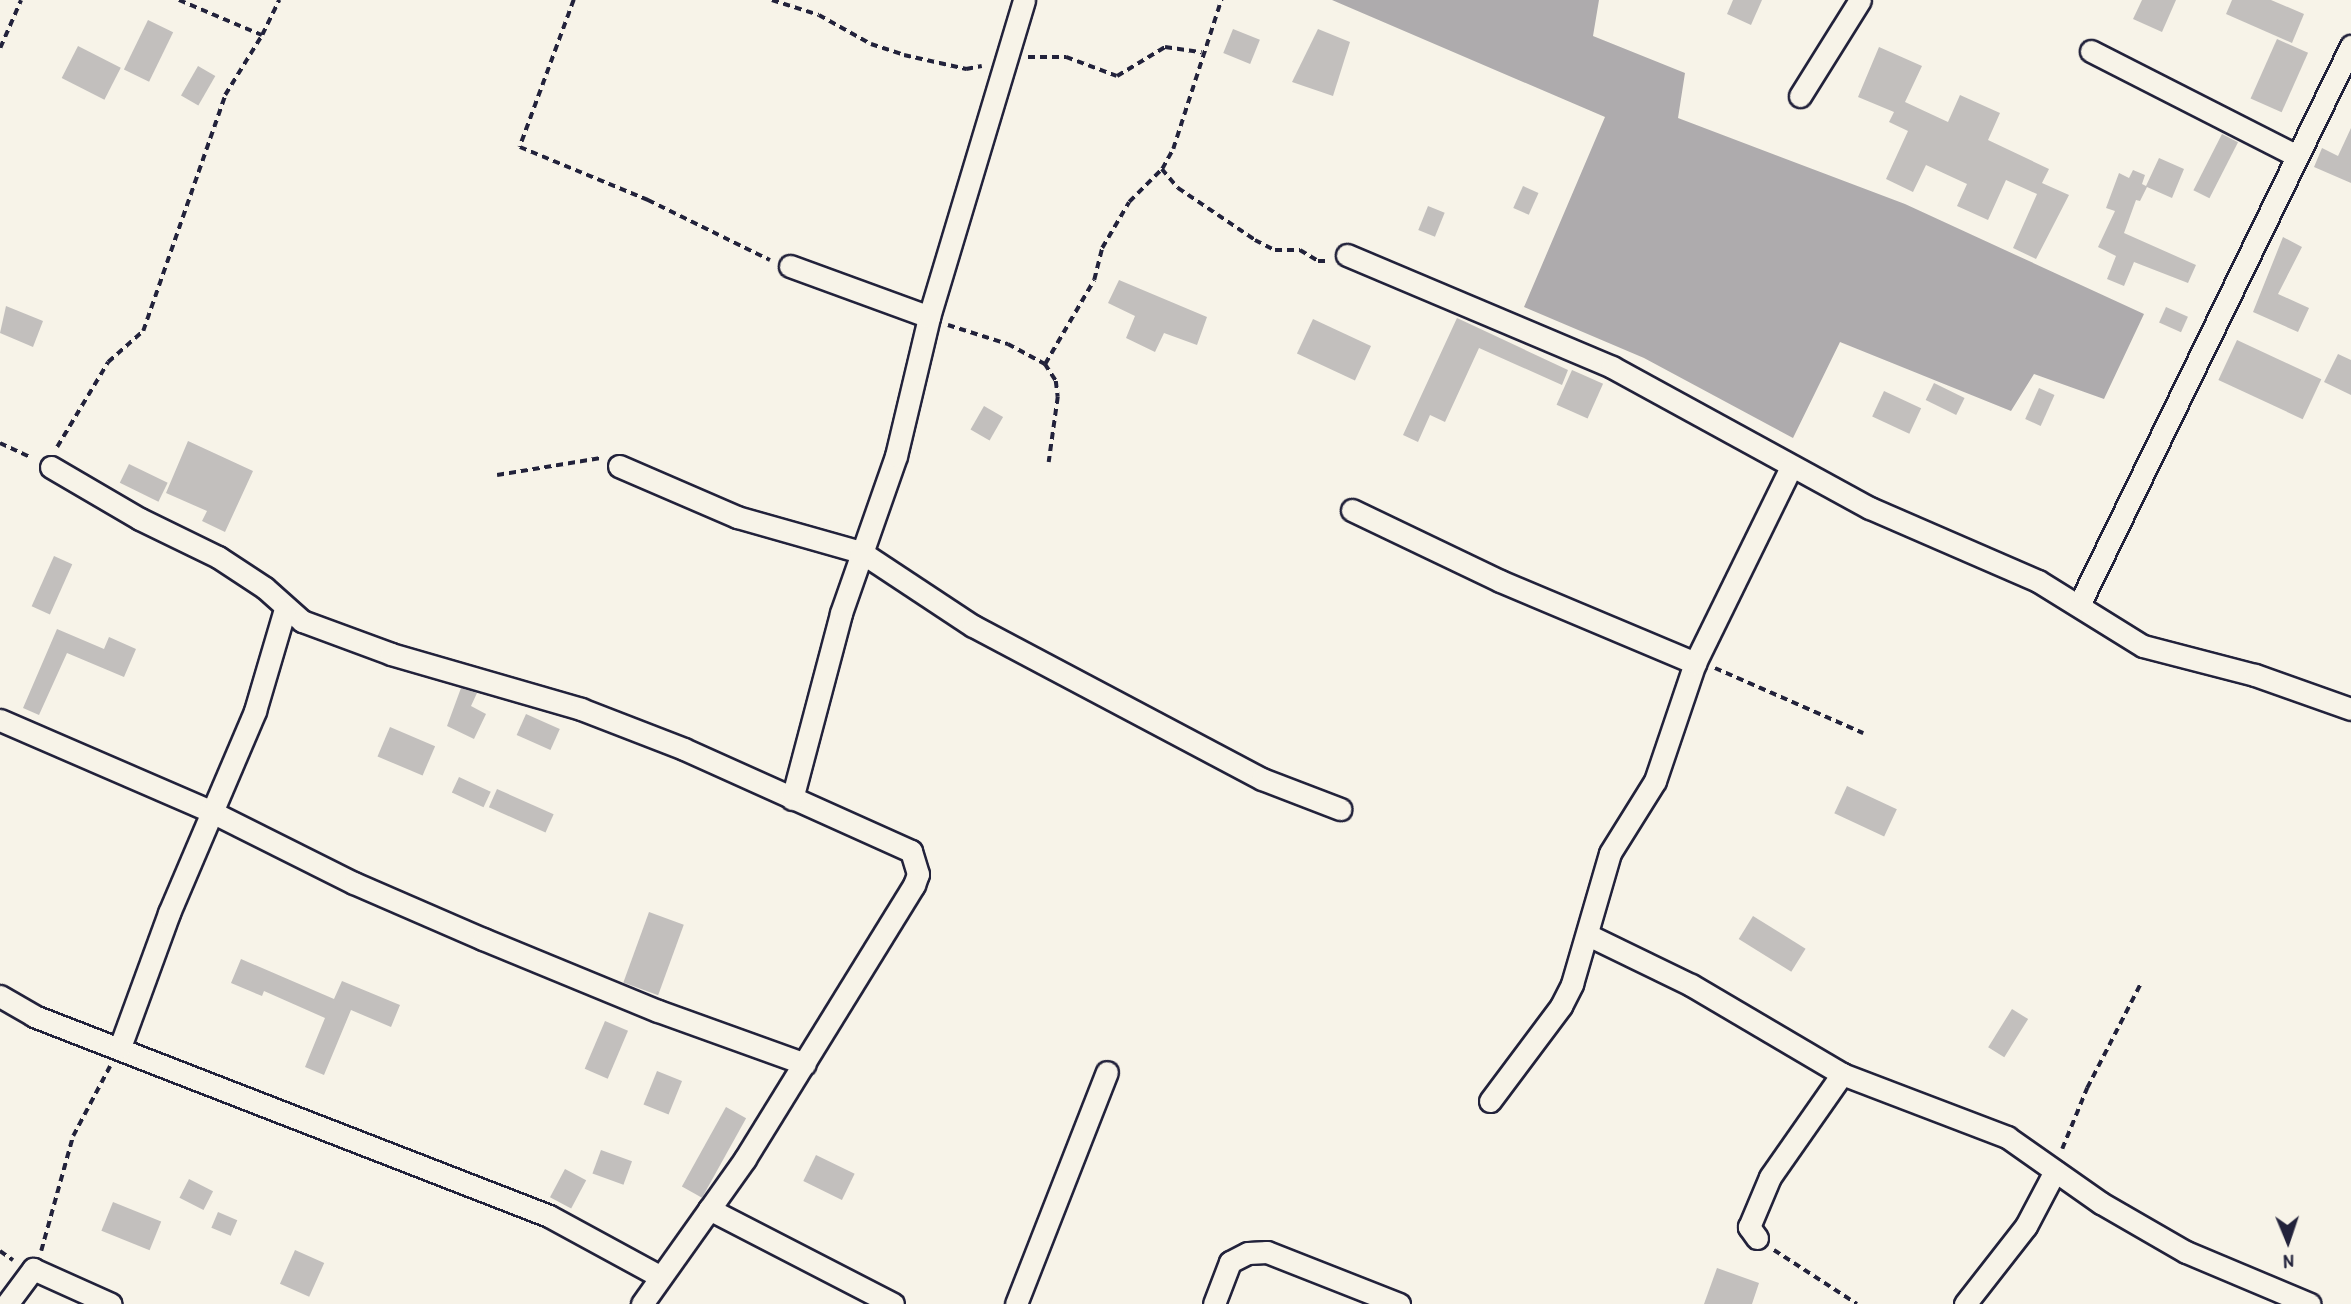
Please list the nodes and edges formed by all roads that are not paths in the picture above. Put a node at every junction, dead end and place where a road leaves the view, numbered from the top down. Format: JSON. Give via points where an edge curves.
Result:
{"nodes":[{"id":1,"x":1024,"y":0,"type":"edge"},
{"id":2,"x":1860,"y":0,"type":"edge"},
{"id":3,"x":2351,"y":46,"type":"edge"},
{"id":4,"x":2091,"y":51,"type":"dead end"},
{"id":5,"x":1800,"y":96,"type":"dead end"},
{"id":6,"x":2297,"y":156,"type":"junction"},
{"id":7,"x":1347,"y":255,"type":"road end"},
{"id":8,"x":790,"y":267,"type":"road end"},
{"id":9,"x":929,"y":317,"type":"junction"},
{"id":10,"x":619,"y":466,"type":"road end"},
{"id":11,"x":51,"y":467,"type":"road end"},
{"id":12,"x":1791,"y":467,"type":"junction"},
{"id":13,"x":1352,"y":510,"type":"dead end"},
{"id":14,"x":861,"y":552,"type":"junction"},
{"id":15,"x":2079,"y":605,"type":"junction"},
{"id":16,"x":285,"y":609,"type":"junction"},
{"id":17,"x":1695,"y":663,"type":"junction"},
{"id":18,"x":2351,"y":709,"type":"edge"},
{"id":19,"x":0,"y":720,"type":"edge"},
{"id":20,"x":792,"y":799,"type":"junction"},
{"id":21,"x":1340,"y":809,"type":"dead end"},
{"id":22,"x":210,"y":811,"type":"junction"},
{"id":23,"x":1588,"y":935,"type":"junction"},
{"id":24,"x":0,"y":996,"type":"edge"},
{"id":25,"x":120,"y":1048,"type":"junction"},
{"id":26,"x":805,"y":1064,"type":"junction"},
{"id":27,"x":1107,"y":1072,"type":"dead end"},
{"id":28,"x":1842,"y":1074,"type":"junction"},
{"id":29,"x":1490,"y":1101,"type":"dead end"},
{"id":30,"x":2055,"y":1171,"type":"junction"},
{"id":31,"x":709,"y":1209,"type":"junction"},
{"id":32,"x":1757,"y":1238,"type":"road end"},
{"id":33,"x":659,"y":1276,"type":"junction"},
{"id":34,"x":7,"y":1304,"type":"edge"},
{"id":35,"x":111,"y":1304,"type":"edge"},
{"id":36,"x":642,"y":1304,"type":"edge"},
{"id":37,"x":893,"y":1304,"type":"edge"},
{"id":38,"x":1016,"y":1304,"type":"edge"},
{"id":39,"x":1214,"y":1304,"type":"edge"},
{"id":40,"x":1399,"y":1304,"type":"edge"},
{"id":41,"x":1965,"y":1304,"type":"edge"},
{"id":42,"x":2309,"y":1304,"type":"edge"}],
"edges":[{"from":1,"to":9,"type":"street"},
{"from":2,"to":5,"type":"street"},
{"from":3,"to":6,"type":"street"},
{"from":4,"to":6,"type":"street"},
{"from":6,"to":15,"type":"street"},
{"from":7,"to":12,"type":"street","via":[[1612,368]]},
{"from":8,"to":9,"type":"street"},
{"from":9,"to":14,"type":"street","via":[[896,456]]},
{"from":10,"to":14,"type":"street","via":[[737,517]]},
{"from":11,"to":16,"type":"street","via":[[140,519],[218,557],[278,598]]},
{"from":12,"to":15,"type":"street","via":[[1944,542],[2038,581]]},
{"from":12,"to":17,"type":"street"},
{"from":13,"to":17,"type":"street","via":[[1500,581]]},
{"from":14,"to":20,"type":"street"},
{"from":14,"to":21,"type":"street","via":[[973,626],[1262,779]]},
{"from":15,"to":18,"type":"street","via":[[2143,646],[2255,676]]},
{"from":16,"to":20,"type":"street","via":[[355,643],[581,709],[684,749]]},
{"from":16,"to":22,"type":"street","via":[[254,710]]},
{"from":17,"to":23,"type":"street","via":[[1655,781],[1610,853]]},
{"from":19,"to":22,"type":"street"},
{"from":20,"to":26,"type":"street","via":[[911,851],[918,874]]},
{"from":22,"to":25,"type":"street"},
{"from":22,"to":26,"type":"street","via":[[354,883],[483,939],[659,1012]]},
{"from":23,"to":28,"type":"street","via":[[1691,985]]},
{"from":23,"to":29,"type":"street","via":[[1561,1006]]},
{"from":24,"to":25,"type":"street","via":[[34,1016]]},
{"from":25,"to":33,"type":"street","via":[[537,1211]]},
{"from":26,"to":31,"type":"street"},
{"from":27,"to":38,"type":"street"},
{"from":28,"to":30,"type":"street","via":[[2007,1137]]},
{"from":28,"to":32,"type":"street","via":[[1770,1177],[1749,1227]]},
{"from":30,"to":41,"type":"street","via":[[2026,1226]]},
{"from":30,"to":42,"type":"street","via":[[2186,1252]]},
{"from":31,"to":33,"type":"street"},
{"from":31,"to":37,"type":"street"},
{"from":33,"to":36,"type":"street"},
{"from":34,"to":35,"type":"street","via":[[33,1269]]},
{"from":39,"to":40,"type":"street","via":[[1230,1262],[1248,1253],[1267,1252]]}]}
